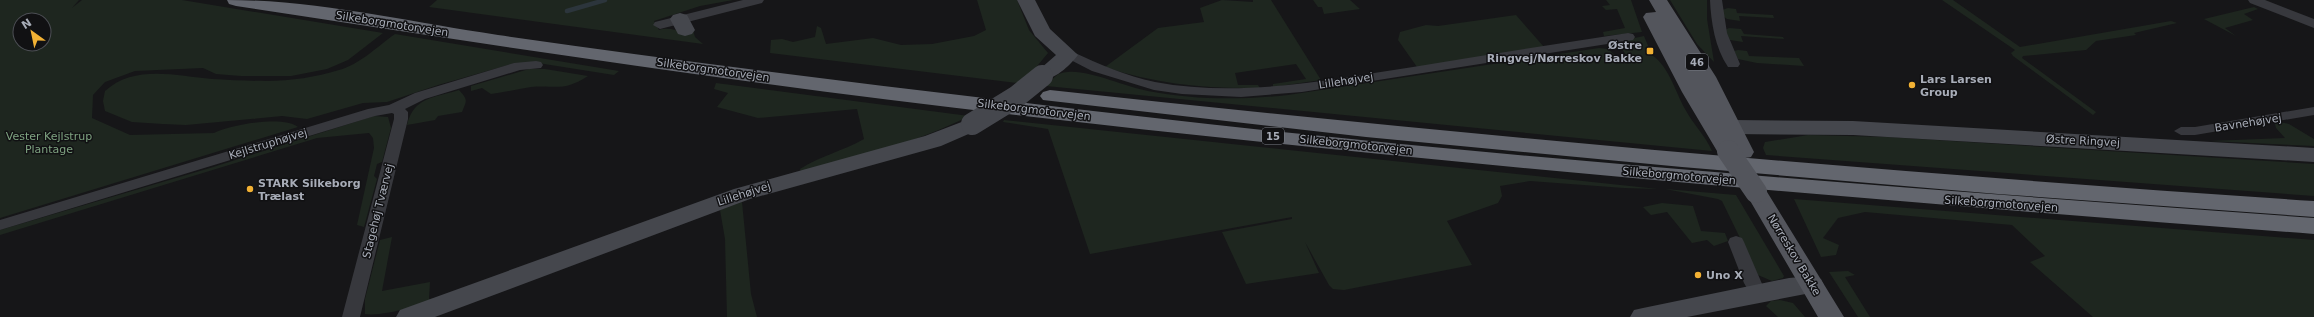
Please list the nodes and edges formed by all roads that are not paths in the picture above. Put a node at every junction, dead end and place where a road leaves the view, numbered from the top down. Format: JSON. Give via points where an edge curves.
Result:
{"nodes":[{"id":1,"x":236,"y":0,"type":"edge"},
{"id":2,"x":326,"y":0,"type":"edge"},
{"id":3,"x":758,"y":0,"type":"edge"},
{"id":4,"x":1026,"y":0,"type":"edge"},
{"id":5,"x":1645,"y":0,"type":"edge"},
{"id":6,"x":1658,"y":0,"type":"edge"},
{"id":7,"x":1716,"y":0,"type":"edge"},
{"id":8,"x":2254,"y":0,"type":"edge"},
{"id":9,"x":2314,"y":24,"type":"edge"},
{"id":10,"x":660,"y":25,"type":"dead end"},
{"id":11,"x":1628,"y":37,"type":"dead end"},
{"id":12,"x":1068,"y":55,"type":"junction"},
{"id":13,"x":1733,"y":64,"type":"dead end"},
{"id":14,"x":536,"y":65,"type":"dead end"},
{"id":15,"x":393,"y":109,"type":"junction"},
{"id":16,"x":2314,"y":111,"type":"edge"},
{"id":17,"x":1722,"y":122,"type":"junction"},
{"id":18,"x":2181,"y":131,"type":"dead end"},
{"id":19,"x":2314,"y":155,"type":"edge"},
{"id":20,"x":2314,"y":209,"type":"edge"},
{"id":21,"x":0,"y":225,"type":"edge"},
{"id":22,"x":2314,"y":226,"type":"edge"},
{"id":23,"x":1736,"y":242,"type":"dead end"},
{"id":24,"x":1812,"y":285,"type":"junction"},
{"id":25,"x":1758,"y":294,"type":"junction"},
{"id":26,"x":351,"y":317,"type":"edge"},
{"id":27,"x":409,"y":317,"type":"edge"},
{"id":28,"x":1644,"y":317,"type":"edge"},
{"id":29,"x":1831,"y":317,"type":"edge"}],
"edges":[{"from":1,"to":22,"type":"highway","name":"Silkeborgmotorvejen","number":"15","via":[[690,67],[1133,121],[1461,156],[1793,186]]},
{"from":2,"to":20,"type":"highway","name":"Silkeborgmotorvejen","number":"15","via":[[814,68],[1265,120],[1775,169]]},
{"from":3,"to":10,"type":"street","via":[[682,25]]},
{"from":4,"to":12,"type":"street","name":"Lillehøjvej","via":[[1042,32]]},
{"from":5,"to":17,"type":"main road","via":[[1666,28]]},
{"from":6,"to":17,"type":"main road","name":"Nørreskov Bakke","number":"46","via":[[1706,77]]},
{"from":7,"to":13,"type":"street","via":[[1721,37]]},
{"from":8,"to":9,"type":"street"},
{"from":11,"to":12,"type":"street","name":"Lillehøjvej","via":[[1310,87],[1255,93],[1203,93],[1164,89],[1096,70]]},
{"from":12,"to":27,"type":"street","name":"Lillehøjvej","bridge":true,"via":[[1016,97],[972,124],[932,141],[742,194]]},
{"from":14,"to":15,"type":"street","name":"Kejlstruphøjvej","via":[[519,66],[420,96]]},
{"from":15,"to":21,"type":"street","name":"Kejlstruphøjvej","via":[[374,112]]},
{"from":15,"to":26,"type":"street","name":"Stagehøj Tværvej","via":[[401,112],[401,119]]},
{"from":16,"to":18,"type":"street","name":"Bavnehøjvej","via":[[2195,131]]},
{"from":17,"to":19,"type":"street","name":"Østre Ringvej"},
{"from":17,"to":24,"type":"main road","name":"Nørreskov Bakke","number":"46","bridge":true,"via":[[1758,194]]},
{"from":23,"to":25,"type":"street"},
{"from":24,"to":25,"type":"street"},
{"from":24,"to":29,"type":"main road","name":"Nørreskov Bakke","number":"46"},
{"from":25,"to":28,"type":"street"}]}
